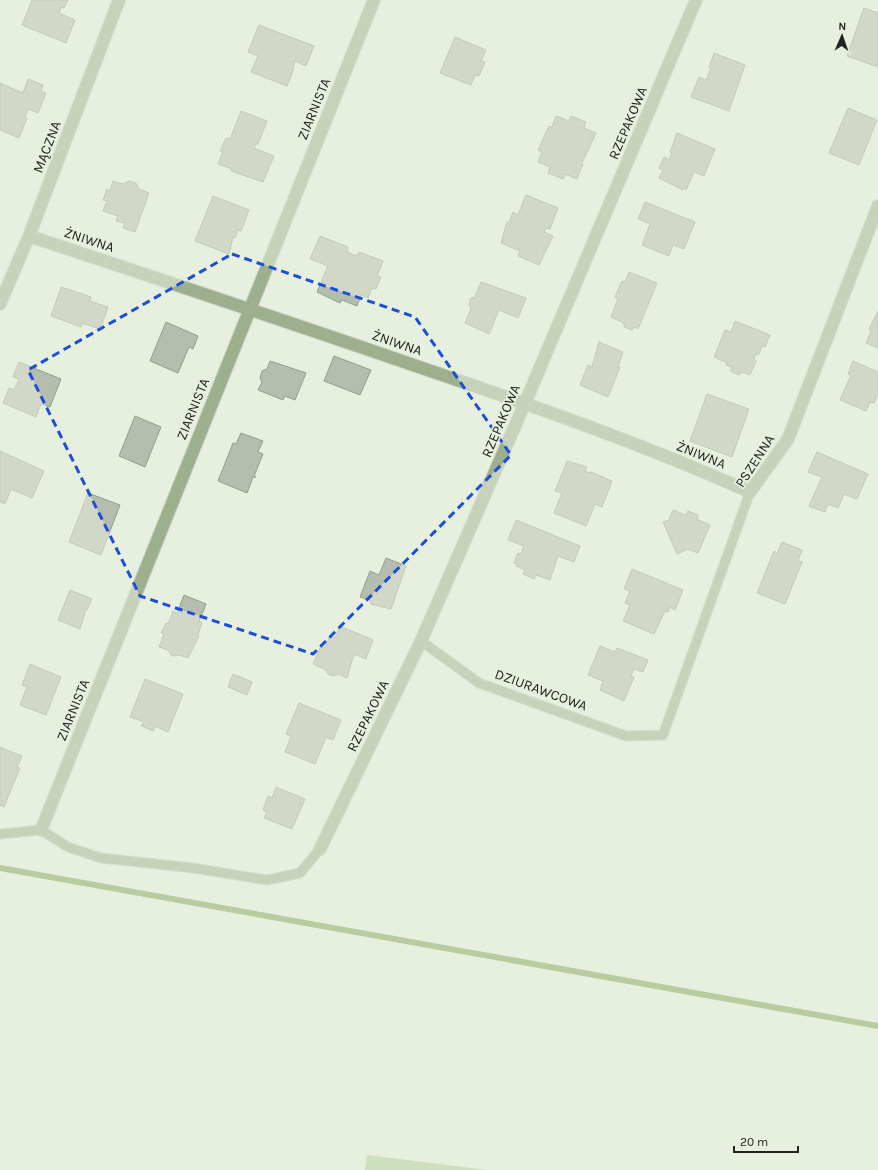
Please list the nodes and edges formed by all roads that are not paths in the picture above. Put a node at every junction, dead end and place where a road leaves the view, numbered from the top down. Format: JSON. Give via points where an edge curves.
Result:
{"nodes":[{"id":1,"x":119,"y":0,"type":"edge"},
{"id":2,"x":374,"y":0,"type":"edge"},
{"id":3,"x":696,"y":0,"type":"edge"},
{"id":4,"x":878,"y":206,"type":"edge"},
{"id":5,"x":29,"y":236,"type":"junction"},
{"id":6,"x":0,"y":304,"type":"edge"},
{"id":7,"x":249,"y":308,"type":"junction"},
{"id":8,"x":525,"y":403,"type":"junction"},
{"id":9,"x":750,"y":492,"type":"junction"},
{"id":10,"x":421,"y":641,"type":"junction"},
{"id":11,"x":663,"y":736,"type":"joint"},
{"id":12,"x":41,"y":830,"type":"junction"},
{"id":13,"x":0,"y":834,"type":"edge"},
{"id":14,"x":320,"y":849,"type":"joint"}],
"edges":[{"from":1,"to":5,"type":"street","name":"MĄCZNA"},
{"from":2,"to":7,"type":"street","name":"ZIARNISTA"},
{"from":3,"to":8,"type":"street","name":"RZEPAKOWA"},
{"from":4,"to":9,"type":"street","name":"PSZENNA","via":[[788,439]]},
{"from":5,"to":6,"type":"street","name":"MĄCZNA"},
{"from":5,"to":7,"type":"street","name":"ŻNIWNA"},
{"from":7,"to":8,"type":"street","name":"ŻNIWNA"},
{"from":7,"to":12,"type":"street","name":"ZIARNISTA"},
{"from":8,"to":9,"type":"street","name":"ŻNIWNA"},
{"from":8,"to":10,"type":"street","name":"RZEPAKOWA"},
{"from":9,"to":11,"type":"lane","name":"PSZENNA"},
{"from":10,"to":11,"type":"lane","name":"DZIURAWCOWA","via":[[479,683],[626,736]]},
{"from":10,"to":14,"type":"street","name":"RZEPAKOWA"},
{"from":12,"to":13,"type":"lane"},
{"from":12,"to":14,"type":"lane","via":[[68,847],[101,858],[194,868],[267,880],[300,873]]}]}
